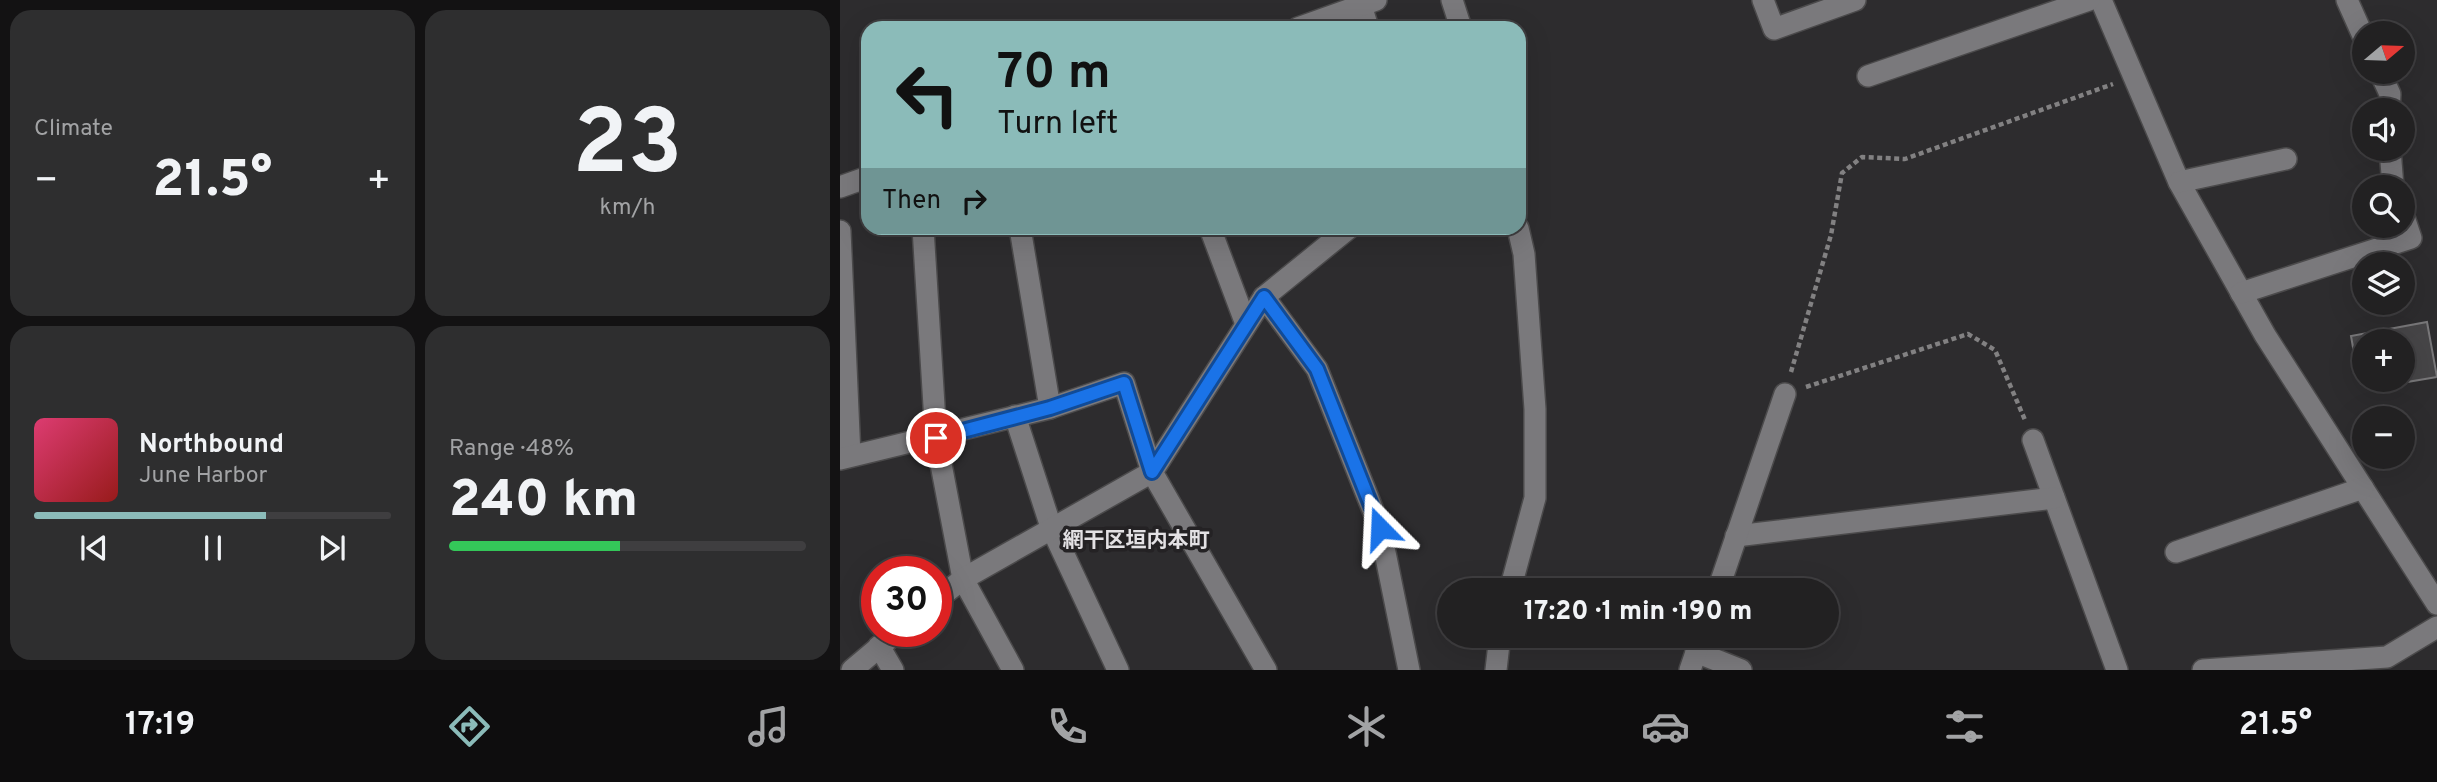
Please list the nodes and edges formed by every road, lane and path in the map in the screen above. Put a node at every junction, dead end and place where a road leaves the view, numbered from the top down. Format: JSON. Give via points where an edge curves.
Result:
{"nodes":[{"id":1,"x":1452,"y":0,"type":"edge"},
{"id":2,"x":1763,"y":0,"type":"edge"},
{"id":3,"x":1855,"y":0,"type":"edge"},
{"id":4,"x":2089,"y":0,"type":"edge"},
{"id":5,"x":2101,"y":0,"type":"edge"},
{"id":6,"x":2347,"y":0,"type":"edge"},
{"id":7,"x":1354,"y":4,"type":"edge"},
{"id":8,"x":1314,"y":21,"type":"edge"},
{"id":9,"x":1364,"y":21,"type":"edge"},
{"id":10,"x":1459,"y":21,"type":"edge"},
{"id":11,"x":2356,"y":21,"type":"edge"},
{"id":12,"x":1868,"y":76,"type":"dead end"},
{"id":13,"x":2134,"y":76,"type":"junction"},
{"id":14,"x":2286,"y":159,"type":"dead end"},
{"id":15,"x":861,"y":180,"type":"edge"},
{"id":16,"x":2179,"y":182,"type":"junction"},
{"id":17,"x":840,"y":187,"type":"edge"},
{"id":18,"x":840,"y":231,"type":"edge"},
{"id":19,"x":923,"y":235,"type":"edge"},
{"id":20,"x":1021,"y":235,"type":"edge"},
{"id":21,"x":1213,"y":235,"type":"edge"},
{"id":22,"x":1340,"y":235,"type":"edge"},
{"id":23,"x":1520,"y":235,"type":"edge"},
{"id":24,"x":2412,"y":238,"type":"edge"},
{"id":25,"x":2241,"y":293,"type":"junction"},
{"id":26,"x":1264,"y":297,"type":"junction"},
{"id":27,"x":1246,"y":324,"type":"junction"},
{"id":28,"x":1785,"y":394,"type":"junction"},
{"id":29,"x":1050,"y":408,"type":"junction"},
{"id":30,"x":1015,"y":416,"type":"junction"},
{"id":31,"x":936,"y":438,"type":"junction"},
{"id":32,"x":2033,"y":440,"type":"joint"},
{"id":33,"x":845,"y":458,"type":"edge"},
{"id":34,"x":1152,"y":472,"type":"junction"},
{"id":35,"x":2363,"y":488,"type":"junction"},
{"id":36,"x":2054,"y":498,"type":"junction"},
{"id":37,"x":1051,"y":527,"type":"junction"},
{"id":38,"x":1736,"y":536,"type":"junction"},
{"id":39,"x":2176,"y":552,"type":"dead end"},
{"id":40,"x":1513,"y":578,"type":"edge"},
{"id":41,"x":1722,"y":578,"type":"edge"},
{"id":42,"x":963,"y":579,"type":"junction"},
{"id":43,"x":952,"y":588,"type":"edge"},
{"id":44,"x":2437,"y":604,"type":"edge"},
{"id":45,"x":2437,"y":627,"type":"edge"},
{"id":46,"x":878,"y":647,"type":"edge"},
{"id":47,"x":880,"y":647,"type":"edge"},
{"id":48,"x":1499,"y":648,"type":"edge"},
{"id":49,"x":1696,"y":652,"type":"edge"},
{"id":50,"x":852,"y":670,"type":"edge"},
{"id":51,"x":894,"y":670,"type":"edge"},
{"id":52,"x":1013,"y":670,"type":"edge"},
{"id":53,"x":1118,"y":670,"type":"edge"},
{"id":54,"x":1266,"y":670,"type":"edge"},
{"id":55,"x":1409,"y":670,"type":"edge"},
{"id":56,"x":1496,"y":670,"type":"edge"},
{"id":57,"x":1741,"y":670,"type":"edge"},
{"id":58,"x":2117,"y":670,"type":"edge"},
{"id":59,"x":2203,"y":670,"type":"edge"}],
"edges":[{"from":1,"to":10,"type":"street"},
{"from":2,"to":3,"type":"street","via":[[1774,29]]},
{"from":4,"to":12,"type":"street"},
{"from":5,"to":13,"type":"street"},
{"from":6,"to":11,"type":"street"},
{"from":7,"to":8,"type":"street"},
{"from":7,"to":9,"type":"street"},
{"from":13,"to":16,"type":"street"},
{"from":13,"to":28,"type":"path","via":[[1905,159],[1863,157],[1842,173],[1831,235]]},
{"from":14,"to":16,"type":"street"},
{"from":15,"to":17,"type":"street"},
{"from":16,"to":25,"type":"street"},
{"from":18,"to":33,"type":"street"},
{"from":19,"to":31,"type":"street"},
{"from":20,"to":29,"type":"street"},
{"from":21,"to":27,"type":"street"},
{"from":22,"to":26,"type":"street"},
{"from":23,"to":40,"type":"street","via":[[1535,409],[1535,498]]},
{"from":24,"to":25,"type":"street"},
{"from":25,"to":35,"type":"street"},
{"from":26,"to":27,"type":"street"},
{"from":26,"to":55,"type":"street","via":[[1317,369],[1375,516]]},
{"from":27,"to":34,"type":"street"},
{"from":28,"to":32,"type":"path","via":[[1968,334],[1996,350]]},
{"from":28,"to":38,"type":"street"},
{"from":29,"to":30,"type":"street"},
{"from":29,"to":34,"type":"street","via":[[1124,383]]},
{"from":30,"to":31,"type":"street"},
{"from":30,"to":37,"type":"street"},
{"from":31,"to":33,"type":"street"},
{"from":31,"to":42,"type":"street"},
{"from":32,"to":36,"type":"street"},
{"from":34,"to":37,"type":"street"},
{"from":34,"to":54,"type":"street"},
{"from":35,"to":39,"type":"street"},
{"from":35,"to":44,"type":"street"},
{"from":36,"to":38,"type":"street"},
{"from":36,"to":58,"type":"street"},
{"from":37,"to":42,"type":"street"},
{"from":37,"to":53,"type":"street"},
{"from":38,"to":41,"type":"street"},
{"from":42,"to":43,"type":"street"},
{"from":42,"to":52,"type":"street"},
{"from":45,"to":59,"type":"street","via":[[2386,657]]},
{"from":46,"to":50,"type":"street"},
{"from":47,"to":51,"type":"street"},
{"from":48,"to":56,"type":"street"},
{"from":49,"to":57,"type":"street"}]}
